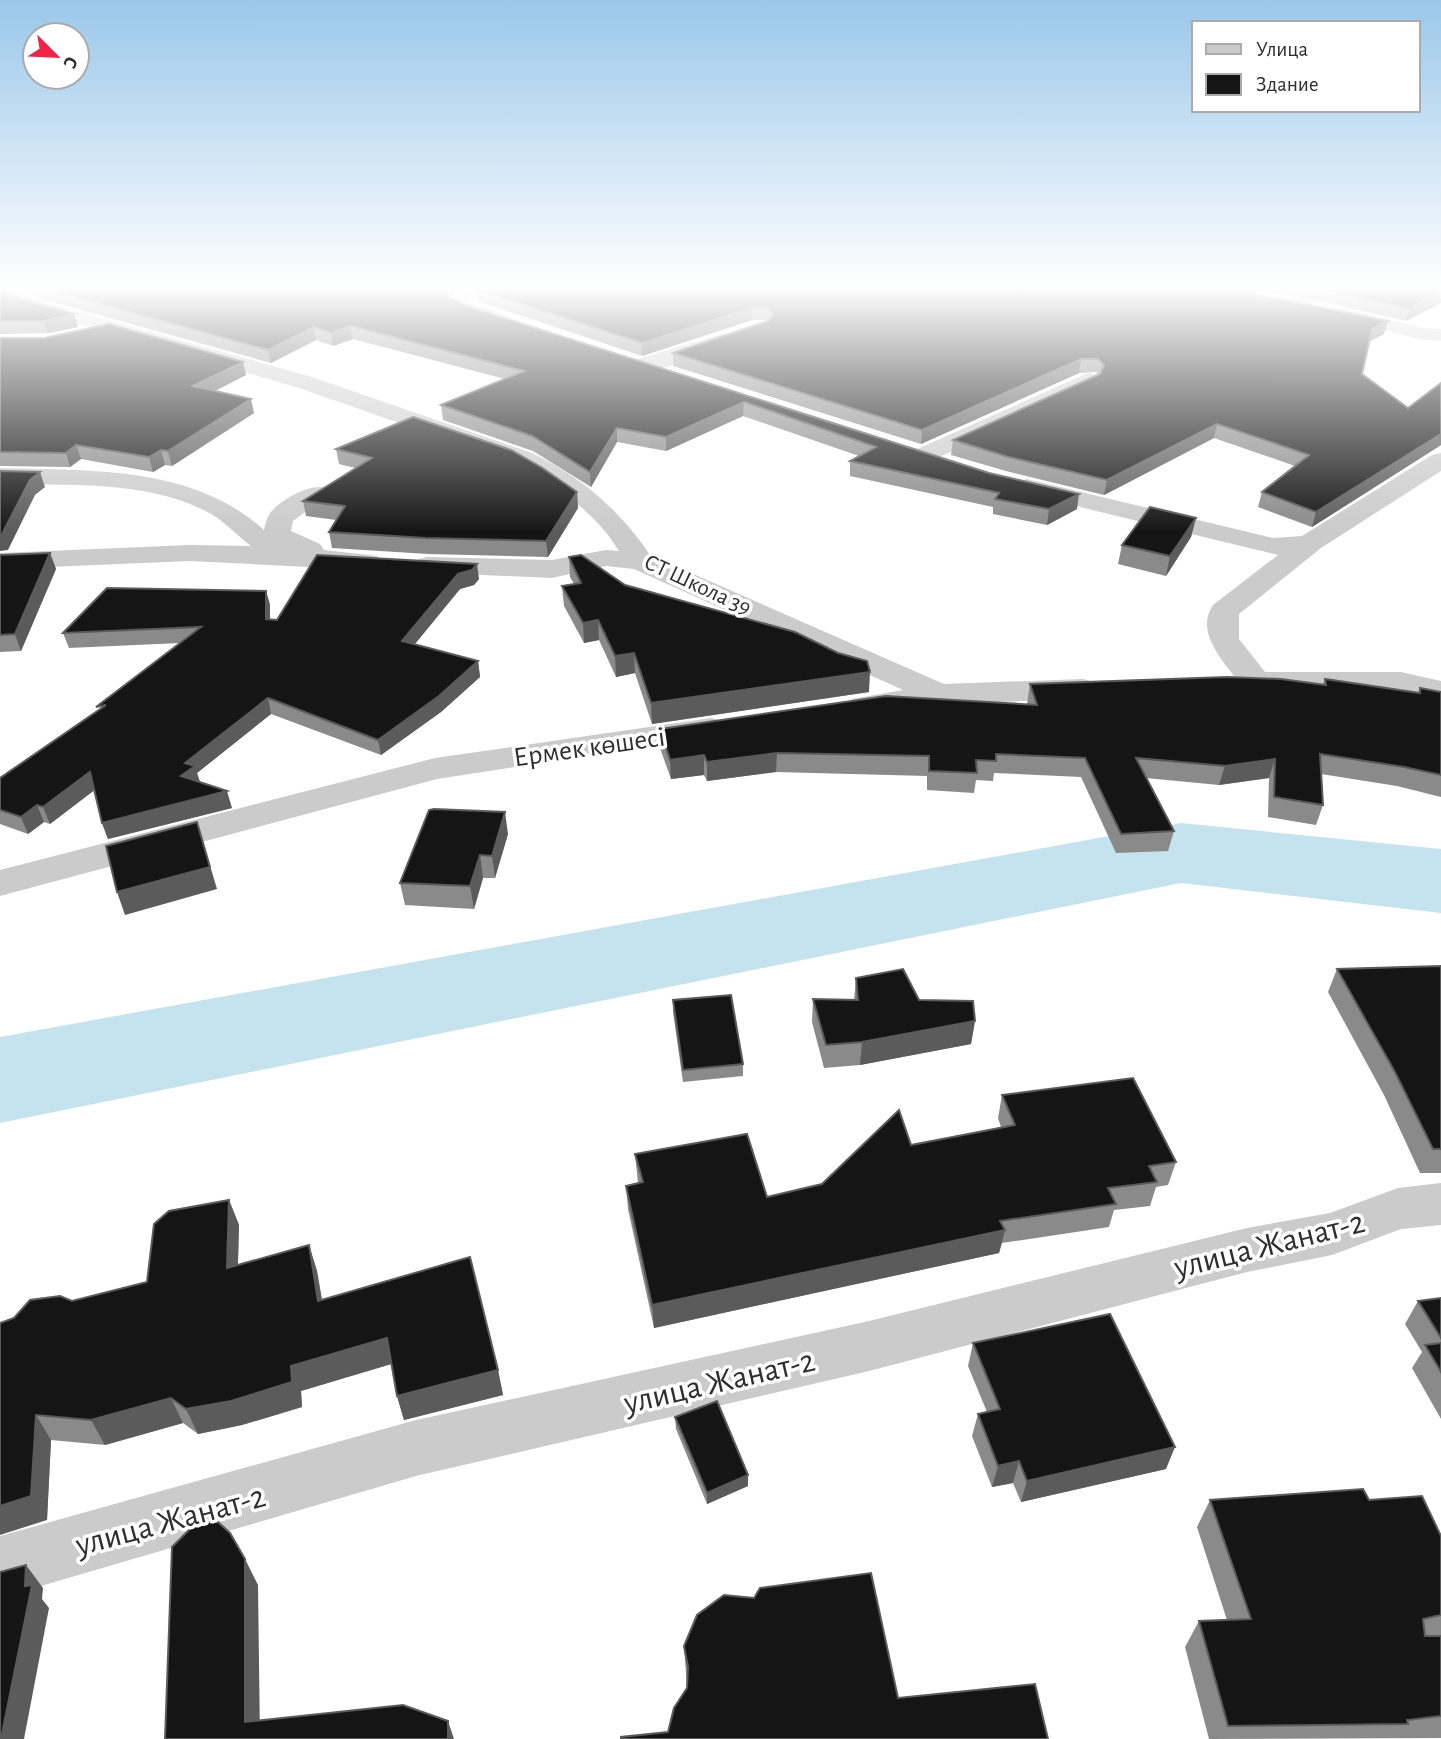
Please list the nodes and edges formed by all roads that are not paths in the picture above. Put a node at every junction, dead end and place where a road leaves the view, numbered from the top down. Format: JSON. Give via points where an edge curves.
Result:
{"nodes":[{"id":1,"x":260,"y":370,"type":"edge"},
{"id":2,"x":657,"y":370,"type":"edge"},
{"id":3,"x":678,"y":377,"type":"edge"},
{"id":4,"x":1088,"y":380,"type":"edge"},
{"id":5,"x":951,"y":465,"type":"edge"},
{"id":6,"x":1436,"y":467,"type":"edge"},
{"id":7,"x":0,"y":476,"type":"edge"},
{"id":8,"x":1008,"y":482,"type":"edge"},
{"id":9,"x":317,"y":493,"type":"edge"},
{"id":10,"x":1311,"y":542,"type":"junction"},
{"id":11,"x":287,"y":555,"type":"junction"},
{"id":12,"x":328,"y":559,"type":"junction"},
{"id":13,"x":0,"y":561,"type":"edge"},
{"id":14,"x":640,"y":561,"type":"junction"},
{"id":15,"x":1256,"y":682,"type":"junction"},
{"id":16,"x":1215,"y":684,"type":"edge"},
{"id":17,"x":1118,"y":687,"type":"edge"},
{"id":18,"x":1441,"y":691,"type":"edge"},
{"id":19,"x":939,"y":694,"type":"junction"},
{"id":20,"x":830,"y":710,"type":"edge"},
{"id":21,"x":748,"y":723,"type":"edge"},
{"id":22,"x":0,"y":883,"type":"edge"},
{"id":23,"x":1441,"y":1203,"type":"edge"},
{"id":24,"x":0,"y":1567,"type":"edge"}],
"edges":[{"from":1,"to":14,"type":"street","name":"СТ Школа 39","via":[[523,458],[556,474],[620,530]]},
{"from":2,"to":3,"type":"street"},
{"from":4,"to":5,"type":"street","via":[[915,452]]},
{"from":6,"to":10,"type":"street"},
{"from":7,"to":11,"type":"street","via":[[134,482],[187,495],[239,519],[263,543]]},
{"from":8,"to":10,"type":"street","via":[[1273,546]]},
{"from":9,"to":12,"type":"street","via":[[281,517],[276,534]]},
{"from":10,"to":15,"type":"street","via":[[1224,611],[1224,640]]},
{"from":11,"to":12,"type":"street"},
{"from":11,"to":13,"type":"street","via":[[177,553]]},
{"from":12,"to":14,"type":"street","via":[[552,569],[606,558]]},
{"from":14,"to":19,"type":"street","name":"СТ Школа 39"},
{"from":15,"to":16,"type":"street"},
{"from":15,"to":18,"type":"street","via":[[1401,682]]},
{"from":17,"to":19,"type":"street"},
{"from":19,"to":20,"type":"street"},
{"from":21,"to":22,"type":"street","name":"Ермек көшесі","via":[[435,769]]},
{"from":23,"to":24,"type":"street","name":"улица Жанат-2","via":[[1398,1209],[1332,1234],[1234,1253],[869,1346],[415,1448]]}]}
